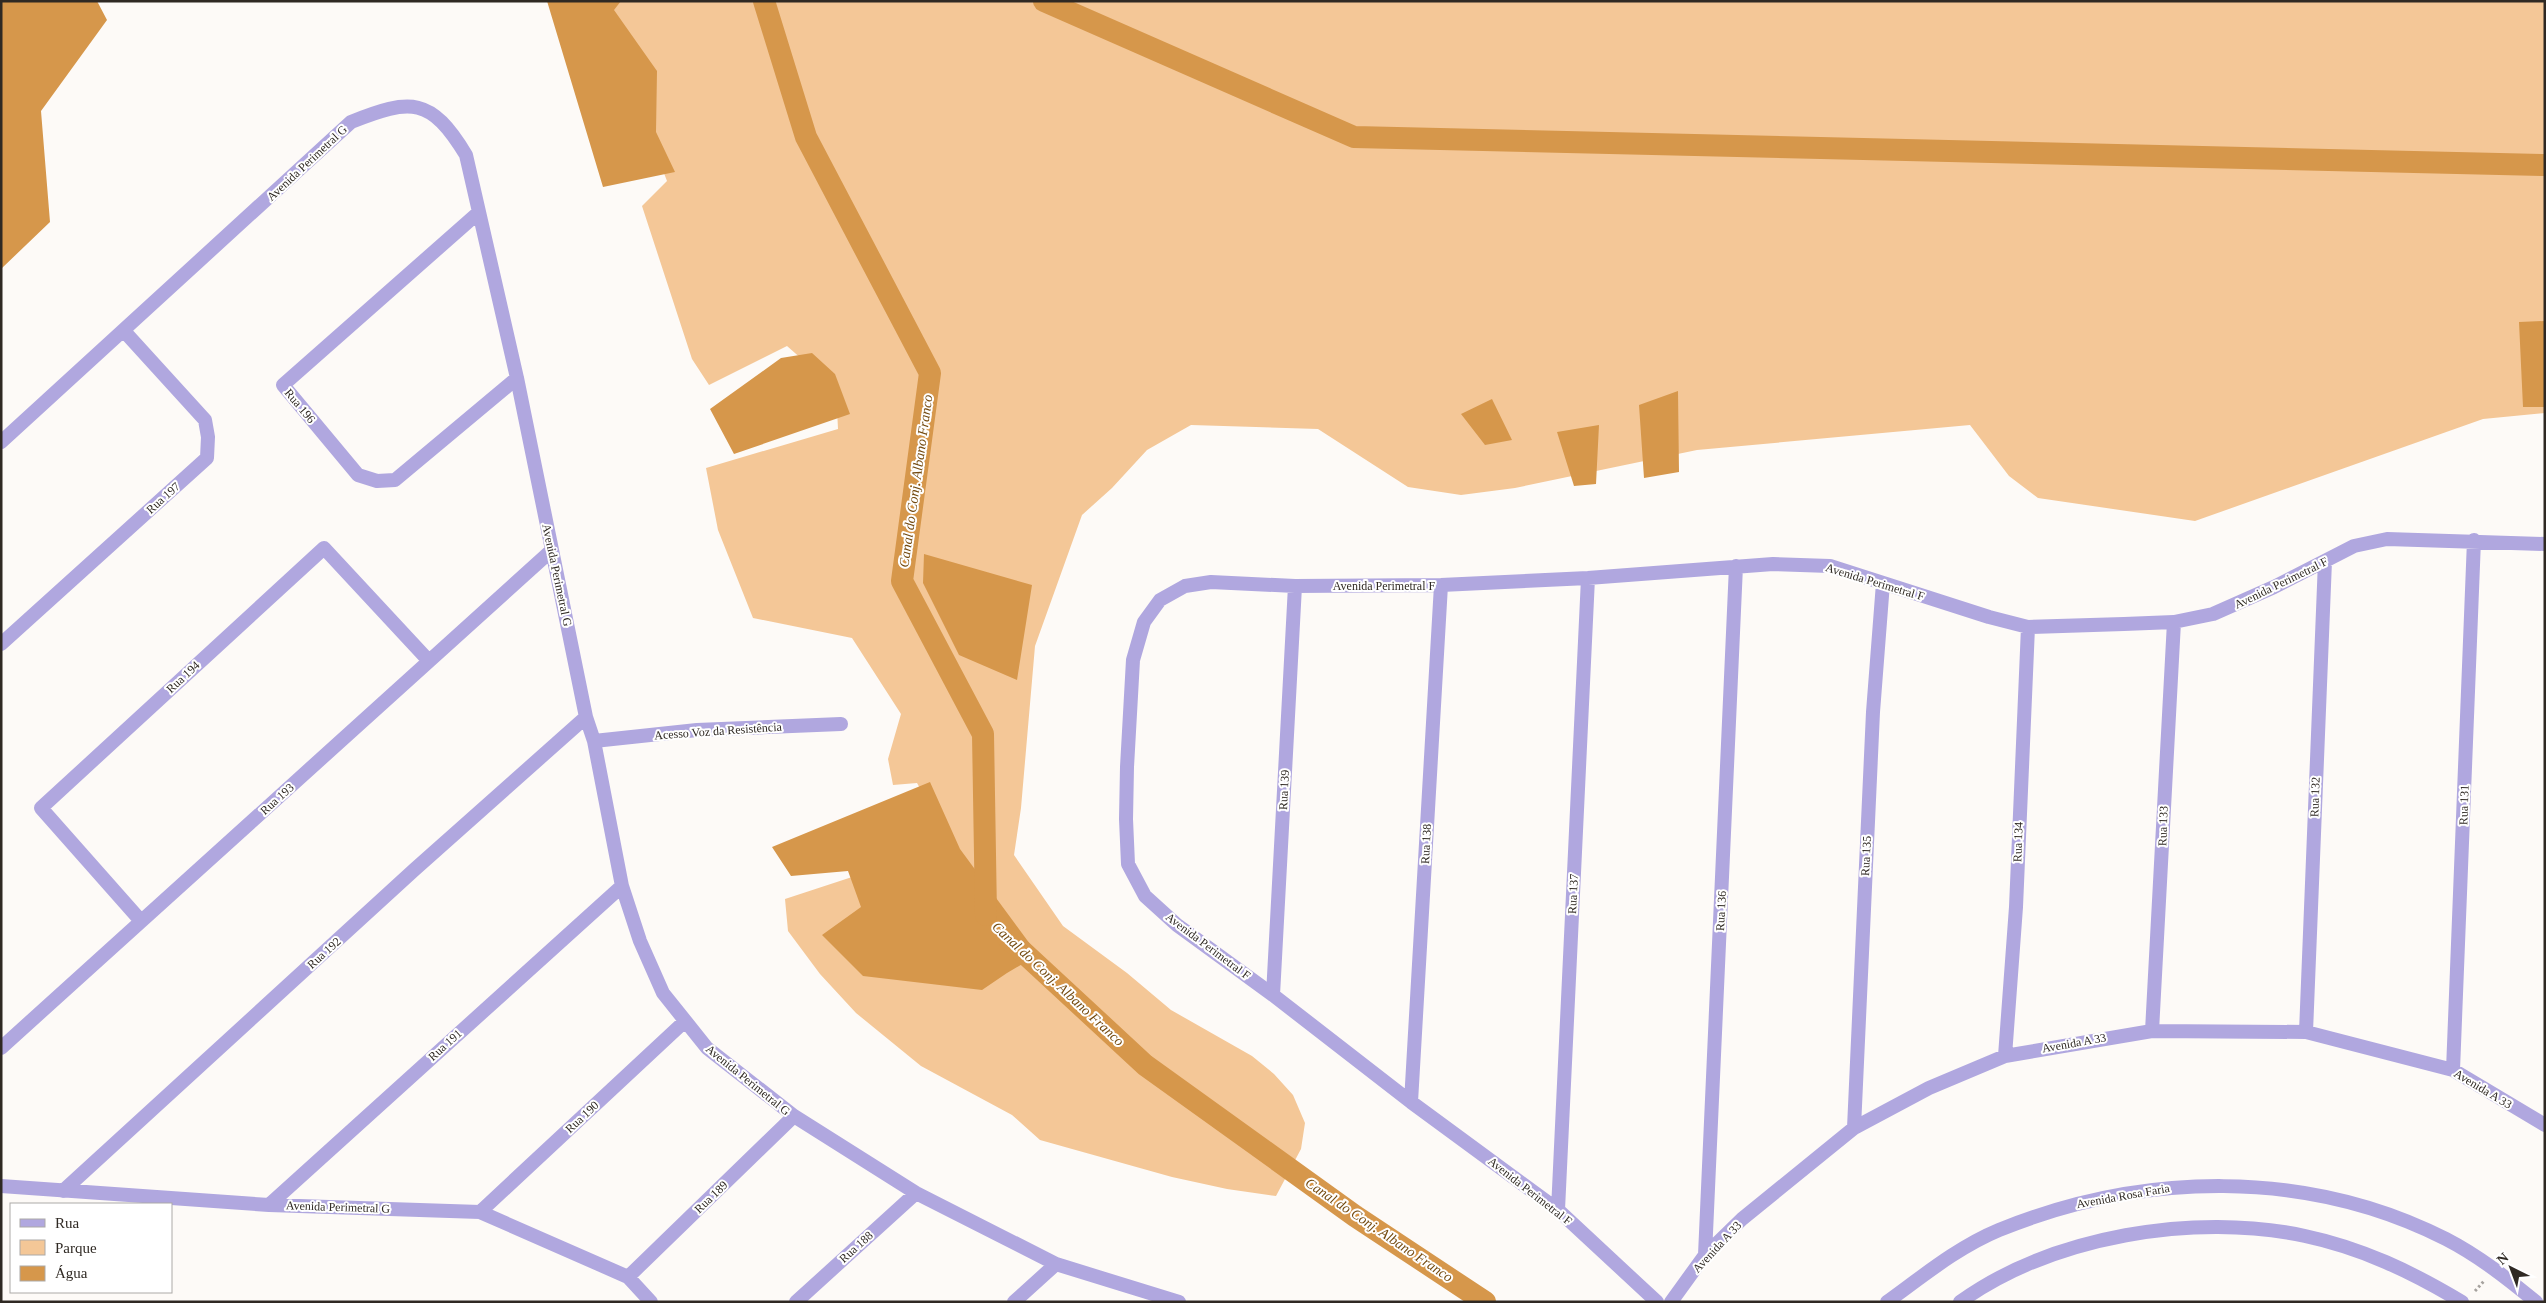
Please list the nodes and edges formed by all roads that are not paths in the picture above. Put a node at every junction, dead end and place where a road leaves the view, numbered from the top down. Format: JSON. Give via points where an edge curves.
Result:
{"nodes":[{"id":1,"x":478,"y":213,"type":"junction"},
{"id":2,"x":124,"y":330,"type":"junction"},
{"id":3,"x":517,"y":378,"type":"junction"},
{"id":4,"x":1,"y":442,"type":"edge"},
{"id":5,"x":2474,"y":540,"type":"junction"},
{"id":6,"x":2545,"y":544,"type":"edge"},
{"id":7,"x":552,"y":550,"type":"junction"},
{"id":8,"x":2325,"y":562,"type":"junction"},
{"id":9,"x":1736,"y":566,"type":"junction"},
{"id":10,"x":1588,"y":578,"type":"junction"},
{"id":11,"x":1883,"y":583,"type":"junction"},
{"id":12,"x":1441,"y":585,"type":"junction"},
{"id":13,"x":1295,"y":586,"type":"junction"},
{"id":14,"x":2174,"y":622,"type":"junction"},
{"id":15,"x":2028,"y":627,"type":"junction"},
{"id":16,"x":1,"y":644,"type":"edge"},
{"id":17,"x":429,"y":661,"type":"junction"},
{"id":18,"x":586,"y":717,"type":"junction"},
{"id":19,"x":841,"y":724,"type":"dead end"},
{"id":20,"x":594,"y":741,"type":"junction"},
{"id":21,"x":622,"y":886,"type":"junction"},
{"id":22,"x":141,"y":921,"type":"junction"},
{"id":23,"x":1274,"y":995,"type":"junction"},
{"id":24,"x":684,"y":1022,"type":"junction"},
{"id":25,"x":2152,"y":1030,"type":"junction"},
{"id":26,"x":2306,"y":1032,"type":"junction"},
{"id":27,"x":1,"y":1048,"type":"edge"},
{"id":28,"x":2005,"y":1056,"type":"junction"},
{"id":29,"x":2453,"y":1070,"type":"junction"},
{"id":30,"x":1411,"y":1102,"type":"junction"},
{"id":31,"x":794,"y":1116,"type":"junction"},
{"id":32,"x":2545,"y":1125,"type":"edge"},
{"id":33,"x":1854,"y":1128,"type":"junction"},
{"id":34,"x":1,"y":1186,"type":"edge"},
{"id":35,"x":63,"y":1191,"type":"junction"},
{"id":36,"x":916,"y":1193,"type":"junction"},
{"id":37,"x":269,"y":1205,"type":"junction"},
{"id":38,"x":1558,"y":1210,"type":"junction"},
{"id":39,"x":480,"y":1212,"type":"junction"},
{"id":40,"x":1705,"y":1255,"type":"junction"},
{"id":41,"x":1056,"y":1264,"type":"junction"},
{"id":42,"x":628,"y":1277,"type":"junction"},
{"id":43,"x":2467,"y":1298,"type":"edge"},
{"id":44,"x":651,"y":1302,"type":"edge"},
{"id":45,"x":796,"y":1302,"type":"edge"},
{"id":46,"x":1014,"y":1302,"type":"edge"},
{"id":47,"x":1179,"y":1302,"type":"edge"},
{"id":48,"x":1657,"y":1302,"type":"edge"},
{"id":49,"x":1671,"y":1302,"type":"edge"},
{"id":50,"x":1888,"y":1302,"type":"edge"},
{"id":51,"x":1960,"y":1302,"type":"edge"},
{"id":52,"x":2536,"y":1302,"type":"edge"}],
"edges":[{"from":1,"to":2,"type":"street","name":"Avenida Perimetral G","via":[[466,155],[452,132],[435,115],[417,106],[386,108],[351,122]]},
{"from":1,"to":3,"type":"street","name":"Avenida Perimetral G"},
{"from":1,"to":3,"type":"street","name":"Rua 196","via":[[283,386],[358,475],[377,481],[394,480]]},
{"from":2,"to":4,"type":"street","name":"Avenida Perimetral G"},
{"from":2,"to":16,"type":"street","name":"Rua 197","via":[[205,420],[207,458]]},
{"from":3,"to":7,"type":"street","name":"Avenida Perimetral G"},
{"from":5,"to":6,"type":"street","name":"Avenida Perimetral F"},
{"from":5,"to":8,"type":"street","name":"Avenida Perimetral F","via":[[2387,539],[2354,546]]},
{"from":5,"to":29,"type":"street","name":"Rua 131"},
{"from":7,"to":17,"type":"street","name":"Rua 193"},
{"from":7,"to":18,"type":"street","name":"Avenida Perimetral G"},
{"from":8,"to":14,"type":"street","name":"Avenida Perimetral F","via":[[2213,614]]},
{"from":8,"to":26,"type":"street","name":"Rua 132"},
{"from":9,"to":10,"type":"street","name":"Avenida Perimetral F"},
{"from":9,"to":11,"type":"street","name":"Avenida Perimetral F","via":[[1830,566]]},
{"from":9,"to":40,"type":"street","name":"Rua 136"},
{"from":10,"to":12,"type":"street","name":"Avenida Perimetral F"},
{"from":10,"to":38,"type":"street","name":"Rua 137"},
{"from":11,"to":15,"type":"street","name":"Avenida Perimetral F"},
{"from":11,"to":33,"type":"street","name":"Rua 135","via":[[1873,712]]},
{"from":12,"to":13,"type":"street","name":"Avenida Perimetral F"},
{"from":12,"to":30,"type":"street","name":"Rua 138"},
{"from":13,"to":23,"type":"street","name":"Rua 139"},
{"from":13,"to":23,"type":"street","name":"Avenida Perimetral F","via":[[1211,582],[1185,586],[1160,600],[1144,622],[1133,660],[1126,819],[1128,864],[1144,896],[1177,925]]},
{"from":14,"to":15,"type":"street","name":"Avenida Perimetral F"},
{"from":14,"to":25,"type":"street","name":"Rua 133"},
{"from":15,"to":28,"type":"street","name":"Rua 134","via":[[2016,907]]},
{"from":17,"to":22,"type":"street","name":"Rua 193"},
{"from":17,"to":22,"type":"street","name":"Rua 194","via":[[324,548],[41,808]]},
{"from":18,"to":20,"type":"street","name":"Avenida Perimetral G"},
{"from":18,"to":35,"type":"street","name":"Rua 192"},
{"from":19,"to":20,"type":"street","name":"Acesso Voz da Resistência","via":[[697,730]]},
{"from":20,"to":21,"type":"street","name":"Avenida Perimetral G"},
{"from":21,"to":24,"type":"street","name":"Avenida Perimetral G","via":[[640,941],[663,993]]},
{"from":21,"to":37,"type":"street","name":"Rua 191"},
{"from":22,"to":27,"type":"street","name":"Rua 193"},
{"from":23,"to":30,"type":"street","name":"Avenida Perimetral F"},
{"from":24,"to":31,"type":"street","name":"Avenida Perimetral G","via":[[707,1048]]},
{"from":24,"to":39,"type":"street","name":"Rua 190"},
{"from":25,"to":26,"type":"street","name":"Avenida A 33"},
{"from":25,"to":28,"type":"street","name":"Avenida A 33"},
{"from":26,"to":29,"type":"street","name":"Avenida A 33"},
{"from":28,"to":33,"type":"street","name":"Avenida A 33","via":[[1929,1088]]},
{"from":29,"to":32,"type":"street","name":"Avenida A 33"},
{"from":30,"to":38,"type":"street","name":"Avenida Perimetral F"},
{"from":31,"to":36,"type":"street","name":"Avenida Perimetral G"},
{"from":31,"to":42,"type":"street","name":"Rua 189"},
{"from":33,"to":40,"type":"street","name":"Avenida A 33","via":[[1775,1190]]},
{"from":34,"to":35,"type":"street","name":"Avenida Perimetral G"},
{"from":35,"to":37,"type":"street","name":"Avenida Perimetral G"},
{"from":36,"to":41,"type":"street","name":"Avenida Perimetral G"},
{"from":36,"to":45,"type":"street","name":"Rua 188"},
{"from":37,"to":39,"type":"street","name":"Avenida Perimetral G"},
{"from":38,"to":48,"type":"street","name":"Avenida Perimetral F"},
{"from":39,"to":42,"type":"street","name":"Avenida Perimetral G"},
{"from":40,"to":49,"type":"street","name":"Avenida A 33"},
{"from":41,"to":46,"type":"street"},
{"from":41,"to":47,"type":"street","name":"Avenida Perimetral G"},
{"from":42,"to":44,"type":"street","name":"Avenida Perimetral G"},
{"from":43,"to":51,"type":"street","via":[[2366,1253],[2306,1236],[2202,1228],[2145,1232],[2059,1252],[1979,1288]]},
{"from":50,"to":52,"type":"street","name":"Avenida Rosa Faria","via":[[1951,1256],[1997,1231],[2063,1208],[2144,1190],[2214,1184],[2262,1186],[2328,1198],[2391,1216],[2446,1239],[2494,1268]]}]}
